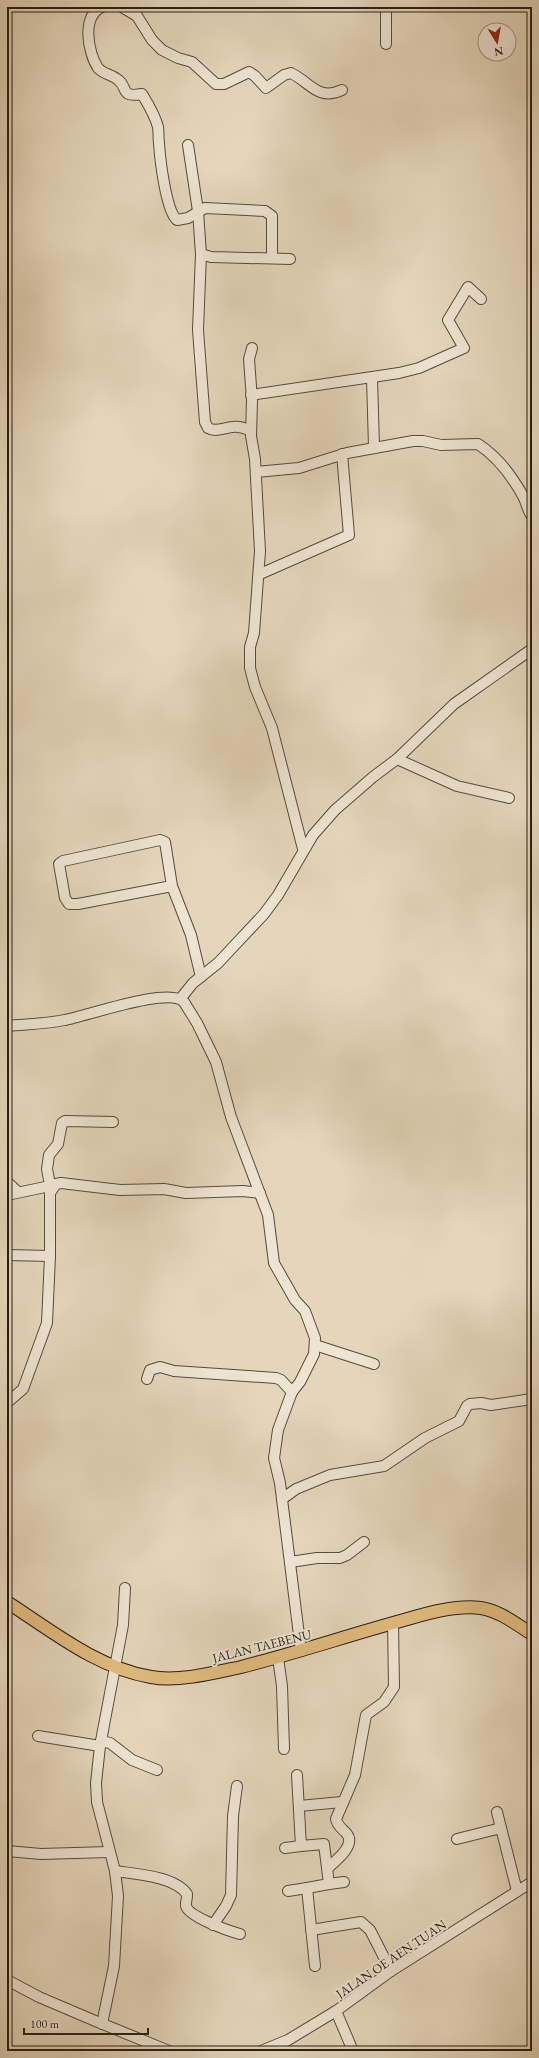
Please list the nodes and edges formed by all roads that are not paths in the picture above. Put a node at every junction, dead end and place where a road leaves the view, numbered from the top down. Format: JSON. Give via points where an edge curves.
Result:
{"nodes":[{"id":1,"x":102,"y":7,"type":"edge"},
{"id":2,"x":122,"y":7,"type":"edge"},
{"id":3,"x":386,"y":7,"type":"edge"},
{"id":4,"x":386,"y":44,"type":"dead end"},
{"id":5,"x":342,"y":90,"type":"dead end"},
{"id":6,"x":188,"y":145,"type":"dead end"},
{"id":7,"x":198,"y":211,"type":"junction"},
{"id":8,"x":201,"y":254,"type":"junction"},
{"id":9,"x":272,"y":258,"type":"junction"},
{"id":10,"x":290,"y":259,"type":"dead end"},
{"id":11,"x":481,"y":299,"type":"dead end"},
{"id":12,"x":252,"y":348,"type":"dead end"},
{"id":13,"x":372,"y":378,"type":"junction"},
{"id":14,"x":251,"y":395,"type":"junction"},
{"id":15,"x":251,"y":431,"type":"junction"},
{"id":16,"x":374,"y":447,"type":"junction"},
{"id":17,"x":342,"y":454,"type":"junction"},
{"id":18,"x":256,"y":472,"type":"junction"},
{"id":19,"x":532,"y":516,"type":"edge"},
{"id":20,"x":260,"y":574,"type":"junction"},
{"id":21,"x":532,"y":649,"type":"edge"},
{"id":22,"x":397,"y":759,"type":"junction"},
{"id":23,"x":509,"y":798,"type":"dead end"},
{"id":24,"x":303,"y":849,"type":"junction"},
{"id":25,"x":172,"y":886,"type":"junction"},
{"id":26,"x":201,"y":977,"type":"junction"},
{"id":27,"x":180,"y":998,"type":"junction"},
{"id":28,"x":7,"y":1026,"type":"edge"},
{"id":29,"x":113,"y":1122,"type":"dead end"},
{"id":30,"x":7,"y":1182,"type":"edge"},
{"id":31,"x":51,"y":1188,"type":"junction"},
{"id":32,"x":18,"y":1192,"type":"junction"},
{"id":33,"x":260,"y":1193,"type":"junction"},
{"id":34,"x":7,"y":1194,"type":"edge"},
{"id":35,"x":7,"y":1255,"type":"edge"},
{"id":36,"x":50,"y":1256,"type":"junction"},
{"id":37,"x":315,"y":1345,"type":"junction"},
{"id":38,"x":374,"y":1364,"type":"dead end"},
{"id":39,"x":147,"y":1379,"type":"dead end"},
{"id":40,"x":292,"y":1392,"type":"junction"},
{"id":41,"x":532,"y":1399,"type":"edge"},
{"id":42,"x":9,"y":1401,"type":"dead end"},
{"id":43,"x":282,"y":1499,"type":"junction"},
{"id":44,"x":364,"y":1542,"type":"dead end"},
{"id":45,"x":290,"y":1562,"type":"junction"},
{"id":46,"x":125,"y":1588,"type":"dead end"},
{"id":47,"x":7,"y":1602,"type":"edge"},
{"id":48,"x":393,"y":1623,"type":"junction"},
{"id":49,"x":532,"y":1634,"type":"edge"},
{"id":50,"x":301,"y":1651,"type":"junction"},
{"id":51,"x":278,"y":1658,"type":"junction"},
{"id":52,"x":116,"y":1668,"type":"junction"},
{"id":53,"x":38,"y":1736,"type":"dead end"},
{"id":54,"x":101,"y":1743,"type":"junction"},
{"id":55,"x":284,"y":1749,"type":"dead end"},
{"id":56,"x":157,"y":1770,"type":"dead end"},
{"id":57,"x":297,"y":1775,"type":"dead end"},
{"id":58,"x":237,"y":1786,"type":"dead end"},
{"id":59,"x":342,"y":1802,"type":"junction"},
{"id":60,"x":299,"y":1806,"type":"junction"},
{"id":61,"x":497,"y":1812,"type":"dead end"},
{"id":62,"x":501,"y":1828,"type":"junction"},
{"id":63,"x":457,"y":1839,"type":"dead end"},
{"id":64,"x":301,"y":1846,"type":"junction"},
{"id":65,"x":285,"y":1848,"type":"dead end"},
{"id":66,"x":7,"y":1852,"type":"edge"},
{"id":67,"x":109,"y":1852,"type":"junction"},
{"id":68,"x":328,"y":1868,"type":"junction"},
{"id":69,"x":115,"y":1871,"type":"junction"},
{"id":70,"x":344,"y":1882,"type":"dead end"},
{"id":71,"x":532,"y":1882,"type":"edge"},
{"id":72,"x":329,"y":1884,"type":"junction"},
{"id":73,"x":307,"y":1888,"type":"junction"},
{"id":74,"x":288,"y":1891,"type":"dead end"},
{"id":75,"x":517,"y":1891,"type":"junction"},
{"id":76,"x":213,"y":1925,"type":"junction"},
{"id":77,"x":311,"y":1930,"type":"junction"},
{"id":78,"x":240,"y":1934,"type":"dead end"},
{"id":79,"x":315,"y":1966,"type":"dead end"},
{"id":80,"x":391,"y":1971,"type":"junction"},
{"id":81,"x":7,"y":1980,"type":"edge"},
{"id":82,"x":336,"y":2011,"type":"junction"},
{"id":83,"x":102,"y":2024,"type":"junction"},
{"id":84,"x":169,"y":2051,"type":"edge"},
{"id":85,"x":261,"y":2051,"type":"edge"},
{"id":86,"x":353,"y":2051,"type":"edge"}],
"edges":[{"from":1,"to":7,"type":"street","via":[[93,14],[88,33],[97,65],[101,71],[118,79],[125,91],[134,95],[142,94],[152,110],[158,126],[161,157],[174,217],[182,220]]},
{"from":2,"to":5,"type":"street","via":[[138,16],[152,40],[162,50],[192,62],[216,84],[224,84],[248,72],[266,88],[291,73],[323,94],[333,94]]},
{"from":3,"to":4,"type":"street"},
{"from":6,"to":7,"type":"street"},
{"from":7,"to":8,"type":"street"},
{"from":7,"to":9,"type":"street","via":[[212,208],[270,212]]},
{"from":8,"to":9,"type":"street","via":[[211,257]]},
{"from":8,"to":15,"type":"street","via":[[198,330],[205,422],[208,428],[215,431],[233,426],[242,426]]},
{"from":9,"to":10,"type":"street"},
{"from":11,"to":13,"type":"street","via":[[468,287],[448,320],[464,348],[419,368]]},
{"from":12,"to":14,"type":"street","via":[[249,359]]},
{"from":13,"to":14,"type":"street"},
{"from":13,"to":16,"type":"street"},
{"from":14,"to":15,"type":"street"},
{"from":15,"to":18,"type":"street"},
{"from":16,"to":17,"type":"street"},
{"from":16,"to":19,"type":"street","via":[[423,440],[441,445],[478,444],[505,468]]},
{"from":17,"to":18,"type":"street","via":[[299,468]]},
{"from":17,"to":20,"type":"street","via":[[350,535]]},
{"from":18,"to":20,"type":"street"},
{"from":20,"to":24,"type":"street","via":[[254,633],[250,647],[250,668],[272,728]]},
{"from":21,"to":22,"type":"street","via":[[454,704]]},
{"from":22,"to":23,"type":"street","via":[[457,786]]},
{"from":22,"to":24,"type":"street","via":[[335,810]]},
{"from":24,"to":26,"type":"street","via":[[272,904],[218,963]]},
{"from":25,"to":25,"type":"street","via":[[168,847],[163,840],[63,861],[59,864],[65,898],[69,904]]},
{"from":25,"to":26,"type":"street","via":[[191,935]]},
{"from":26,"to":27,"type":"street"},
{"from":27,"to":28,"type":"street","via":[[151,998],[65,1020]]},
{"from":27,"to":33,"type":"street","via":[[197,1023],[216,1062],[231,1117]]},
{"from":29,"to":31,"type":"street","via":[[62,1123],[58,1144],[49,1155],[47,1169]]},
{"from":30,"to":32,"type":"street"},
{"from":31,"to":32,"type":"street"},
{"from":31,"to":33,"type":"street","via":[[61,1183],[120,1190],[164,1189],[186,1194],[243,1191]]},
{"from":31,"to":36,"type":"street"},
{"from":32,"to":34,"type":"street"},
{"from":33,"to":37,"type":"street","via":[[268,1215],[274,1263],[294,1300],[305,1311]]},
{"from":35,"to":36,"type":"street"},
{"from":36,"to":42,"type":"street","via":[[48,1313],[44,1333],[22,1389]]},
{"from":37,"to":38,"type":"street"},
{"from":37,"to":40,"type":"street","via":[[314,1354],[304,1375]]},
{"from":39,"to":40,"type":"street","via":[[150,1370],[160,1367],[174,1371],[276,1378]]},
{"from":40,"to":43,"type":"street","via":[[280,1421],[275,1452]]},
{"from":41,"to":43,"type":"street","via":[[491,1405],[470,1404],[459,1421],[425,1438],[384,1466],[330,1475],[296,1489]]},
{"from":43,"to":45,"type":"street"},
{"from":44,"to":45,"type":"street","via":[[340,1558]]},
{"from":45,"to":50,"type":"street"},
{"from":46,"to":52,"type":"street","via":[[123,1624]]},
{"from":47,"to":52,"type":"main road","name":"JALAN TAEBENU","via":[[90,1655]]},
{"from":48,"to":49,"type":"main road","name":"JALAN TAEBENU","via":[[440,1611],[481,1608],[506,1618]]},
{"from":48,"to":50,"type":"main road","name":"JALAN TAEBENU"},
{"from":48,"to":59,"type":"street","via":[[394,1687],[384,1702],[366,1714],[355,1775]]},
{"from":50,"to":51,"type":"main road","name":"JALAN TAEBENU"},
{"from":51,"to":52,"type":"main road","name":"JALAN TAEBENU","via":[[224,1671],[164,1678],[152,1678]]},
{"from":51,"to":55,"type":"street","via":[[282,1686]]},
{"from":52,"to":54,"type":"street"},
{"from":53,"to":54,"type":"street"},
{"from":54,"to":56,"type":"street","via":[[110,1743],[132,1760]]},
{"from":54,"to":67,"type":"street","via":[[96,1794]]},
{"from":57,"to":60,"type":"street"},
{"from":58,"to":76,"type":"street","via":[[233,1816],[231,1895]]},
{"from":59,"to":60,"type":"street"},
{"from":59,"to":68,"type":"street","via":[[336,1822],[349,1839],[346,1850]]},
{"from":60,"to":64,"type":"street"},
{"from":61,"to":62,"type":"street"},
{"from":62,"to":63,"type":"street"},
{"from":62,"to":75,"type":"street"},
{"from":64,"to":65,"type":"street"},
{"from":64,"to":68,"type":"street","via":[[324,1844]]},
{"from":66,"to":67,"type":"street"},
{"from":67,"to":69,"type":"street"},
{"from":68,"to":72,"type":"street"},
{"from":69,"to":76,"type":"street","via":[[146,1875],[182,1889],[188,1896],[186,1908]]},
{"from":69,"to":83,"type":"street","via":[[118,1896],[114,1966]]},
{"from":70,"to":72,"type":"street"},
{"from":71,"to":75,"type":"street","name":"JALAN OE AEN TUAN"},
{"from":72,"to":73,"type":"street"},
{"from":73,"to":74,"type":"street"},
{"from":73,"to":77,"type":"street"},
{"from":75,"to":80,"type":"street","name":"JALAN OE AEN TUAN"},
{"from":76,"to":78,"type":"street"},
{"from":77,"to":79,"type":"street"},
{"from":77,"to":80,"type":"street","via":[[361,1922],[370,1930]]},
{"from":80,"to":82,"type":"street","name":"JALAN OE AEN TUAN"},
{"from":81,"to":83,"type":"street"},
{"from":82,"to":85,"type":"street","name":"JALAN OE AEN TUAN","via":[[288,2040]]},
{"from":82,"to":86,"type":"street"},
{"from":83,"to":84,"type":"street"}]}
